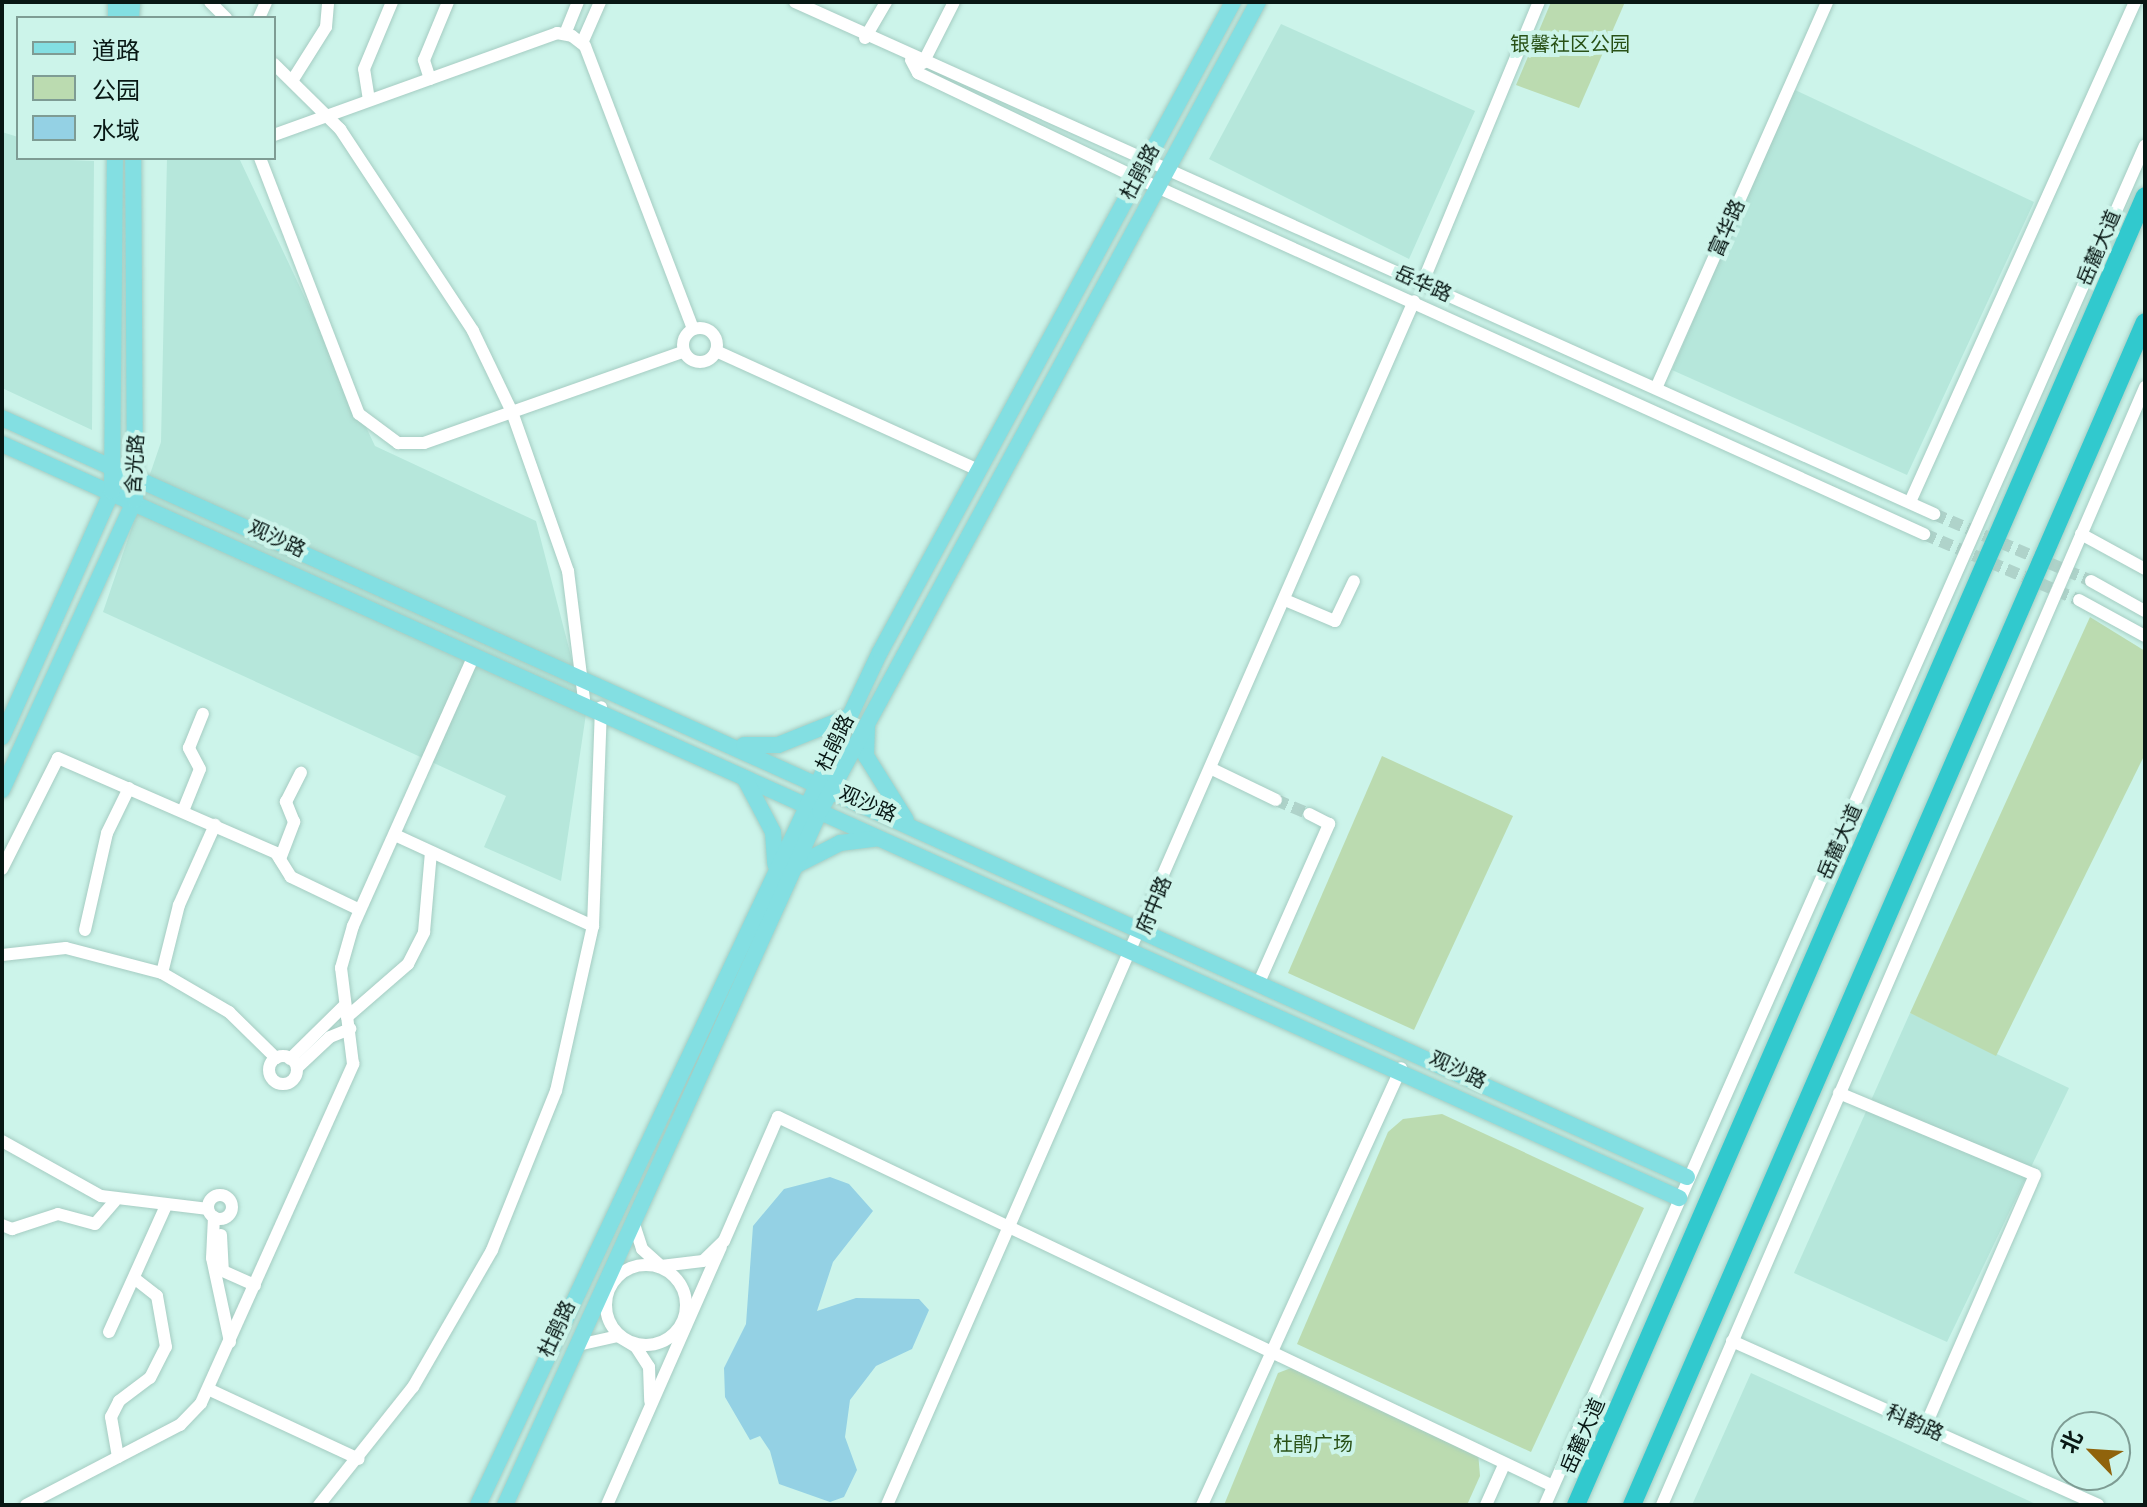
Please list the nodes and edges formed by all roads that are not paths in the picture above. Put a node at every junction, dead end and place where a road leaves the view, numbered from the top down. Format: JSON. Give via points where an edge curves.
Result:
{"nodes":[{"id":1,"x":328,"y":2,"type":"edge"},
{"id":2,"x":392,"y":2,"type":"edge"},
{"id":3,"x":448,"y":2,"type":"edge"},
{"id":4,"x":578,"y":2,"type":"edge"},
{"id":5,"x":600,"y":2,"type":"edge"},
{"id":6,"x":795,"y":2,"type":"edge"},
{"id":7,"x":886,"y":2,"type":"edge"},
{"id":8,"x":954,"y":2,"type":"edge"},
{"id":9,"x":1233,"y":2,"type":"edge"},
{"id":10,"x":1258,"y":2,"type":"edge"},
{"id":11,"x":1539,"y":2,"type":"edge"},
{"id":12,"x":1827,"y":2,"type":"edge"},
{"id":13,"x":2135,"y":2,"type":"edge"},
{"id":14,"x":565,"y":34,"type":"junction"},
{"id":15,"x":865,"y":38,"type":"junction"},
{"id":16,"x":582,"y":43,"type":"junction"},
{"id":17,"x":926,"y":58,"type":"junction"},
{"id":18,"x":911,"y":60,"type":"junction"},
{"id":19,"x":276,"y":66,"type":"edge"},
{"id":20,"x":918,"y":73,"type":"junction"},
{"id":21,"x":430,"y":79,"type":"junction"},
{"id":22,"x":292,"y":81,"type":"junction"},
{"id":23,"x":369,"y":100,"type":"junction"},
{"id":24,"x":324,"y":112,"type":"junction"},
{"id":25,"x":276,"y":134,"type":"edge"},
{"id":26,"x":2145,"y":145,"type":"edge"},
{"id":27,"x":1149,"y":156,"type":"junction"},
{"id":28,"x":115,"y":160,"type":"edge"},
{"id":29,"x":133,"y":160,"type":"edge"},
{"id":30,"x":261,"y":160,"type":"edge"},
{"id":31,"x":1170,"y":165,"type":"junction"},
{"id":32,"x":1137,"y":178,"type":"junction"},
{"id":33,"x":1158,"y":188,"type":"junction"},
{"id":34,"x":2145,"y":196,"type":"edge"},
{"id":35,"x":1422,"y":284,"type":"junction"},
{"id":36,"x":1414,"y":301,"type":"junction"},
{"id":37,"x":2145,"y":322,"type":"edge"},
{"id":38,"x":693,"y":329,"type":"junction"},
{"id":39,"x":716,"y":351,"type":"junction"},
{"id":40,"x":683,"y":352,"type":"junction"},
{"id":41,"x":1657,"y":386,"type":"junction"},
{"id":42,"x":2145,"y":387,"type":"edge"},
{"id":43,"x":512,"y":412,"type":"junction"},
{"id":44,"x":2,"y":418,"type":"edge"},
{"id":45,"x":2,"y":444,"type":"edge"},
{"id":46,"x":115,"y":464,"type":"junction"},
{"id":47,"x":978,"y":470,"type":"junction"},
{"id":48,"x":138,"y":475,"type":"junction"},
{"id":49,"x":112,"y":491,"type":"junction"},
{"id":50,"x":135,"y":500,"type":"junction"},
{"id":51,"x":1910,"y":502,"type":"junction"},
{"id":52,"x":1934,"y":514,"type":"tunnel mouth"},
{"id":53,"x":1924,"y":534,"type":"tunnel mouth"},
{"id":54,"x":2081,"y":534,"type":"junction"},
{"id":55,"x":2145,"y":569,"type":"edge"},
{"id":56,"x":1354,"y":581,"type":"dead end"},
{"id":57,"x":2091,"y":581,"type":"tunnel mouth"},
{"id":58,"x":1285,"y":600,"type":"junction"},
{"id":59,"x":2079,"y":600,"type":"tunnel mouth"},
{"id":60,"x":2145,"y":611,"type":"edge"},
{"id":61,"x":2145,"y":636,"type":"edge"},
{"id":62,"x":474,"y":656,"type":"junction"},
{"id":63,"x":584,"y":675,"type":"junction"},
{"id":64,"x":584,"y":700,"type":"junction"},
{"id":65,"x":601,"y":707,"type":"junction"},
{"id":66,"x":203,"y":714,"type":"dead end"},
{"id":67,"x":870,"y":715,"type":"junction"},
{"id":68,"x":848,"y":717,"type":"junction"},
{"id":69,"x":2,"y":737,"type":"edge"},
{"id":70,"x":738,"y":745,"type":"junction"},
{"id":71,"x":1212,"y":769,"type":"junction"},
{"id":72,"x":301,"y":773,"type":"dead end"},
{"id":73,"x":741,"y":775,"type":"junction"},
{"id":74,"x":824,"y":784,"type":"junction"},
{"id":75,"x":129,"y":788,"type":"junction"},
{"id":76,"x":2,"y":790,"type":"edge"},
{"id":77,"x":1276,"y":800,"type":"tunnel mouth"},
{"id":78,"x":812,"y":808,"type":"junction"},
{"id":79,"x":183,"y":811,"type":"junction"},
{"id":80,"x":1309,"y":814,"type":"tunnel mouth"},
{"id":81,"x":907,"y":822,"type":"junction"},
{"id":82,"x":215,"y":825,"type":"junction"},
{"id":83,"x":395,"y":835,"type":"junction"},
{"id":84,"x":882,"y":838,"type":"junction"},
{"id":85,"x":431,"y":852,"type":"junction"},
{"id":86,"x":280,"y":859,"type":"junction"},
{"id":87,"x":776,"y":866,"type":"junction"},
{"id":88,"x":794,"y":867,"type":"junction"},
{"id":89,"x":2,"y":869,"type":"edge"},
{"id":90,"x":360,"y":910,"type":"junction"},
{"id":91,"x":593,"y":926,"type":"junction"},
{"id":92,"x":1144,"y":928,"type":"junction"},
{"id":93,"x":85,"y":930,"type":"dead end"},
{"id":94,"x":1135,"y":949,"type":"junction"},
{"id":95,"x":2,"y":955,"type":"edge"},
{"id":96,"x":162,"y":973,"type":"junction"},
{"id":97,"x":1260,"y":980,"type":"junction"},
{"id":98,"x":347,"y":1017,"type":"junction"},
{"id":99,"x":276,"y":1058,"type":"junction"},
{"id":100,"x":293,"y":1063,"type":"junction"},
{"id":101,"x":1401,"y":1068,"type":"junction"},
{"id":102,"x":1839,"y":1093,"type":"junction"},
{"id":103,"x":2,"y":1141,"type":"edge"},
{"id":104,"x":1687,"y":1177,"type":"junction"},
{"id":105,"x":1679,"y":1198,"type":"junction"},
{"id":106,"x":115,"y":1201,"type":"junction"},
{"id":107,"x":165,"y":1208,"type":"junction"},
{"id":108,"x":215,"y":1215,"type":"junction"},
{"id":109,"x":633,"y":1221,"type":"junction"},
{"id":110,"x":2,"y":1225,"type":"edge"},
{"id":111,"x":1012,"y":1227,"type":"junction"},
{"id":112,"x":724,"y":1241,"type":"junction"},
{"id":113,"x":661,"y":1266,"type":"junction"},
{"id":114,"x":134,"y":1278,"type":"junction"},
{"id":115,"x":255,"y":1285,"type":"junction"},
{"id":116,"x":604,"y":1289,"type":"junction"},
{"id":117,"x":689,"y":1318,"type":"junction"},
{"id":118,"x":109,"y":1332,"type":"dead end"},
{"id":119,"x":618,"y":1336,"type":"junction"},
{"id":120,"x":1732,"y":1341,"type":"junction"},
{"id":121,"x":230,"y":1342,"type":"junction"},
{"id":122,"x":578,"y":1345,"type":"junction"},
{"id":123,"x":1274,"y":1348,"type":"junction"},
{"id":124,"x":208,"y":1389,"type":"junction"},
{"id":125,"x":649,"y":1411,"type":"junction"},
{"id":126,"x":1925,"y":1427,"type":"junction"},
{"id":127,"x":118,"y":1457,"type":"junction"},
{"id":128,"x":359,"y":1459,"type":"junction"},
{"id":129,"x":1504,"y":1465,"type":"junction"},
{"id":130,"x":1553,"y":1486,"type":"junction"},
{"id":131,"x":26,"y":1505,"type":"edge"},
{"id":132,"x":319,"y":1505,"type":"edge"},
{"id":133,"x":478,"y":1505,"type":"edge"},
{"id":134,"x":505,"y":1505,"type":"edge"},
{"id":135,"x":607,"y":1505,"type":"edge"},
{"id":136,"x":887,"y":1505,"type":"edge"},
{"id":137,"x":1202,"y":1505,"type":"edge"},
{"id":138,"x":1486,"y":1505,"type":"edge"},
{"id":139,"x":1545,"y":1505,"type":"edge"},
{"id":140,"x":1576,"y":1505,"type":"edge"},
{"id":141,"x":1632,"y":1505,"type":"edge"},
{"id":142,"x":1662,"y":1505,"type":"edge"},
{"id":143,"x":2098,"y":1505,"type":"edge"}],
"edges":[{"from":1,"to":22,"type":"street","via":[[326,27]]},
{"from":2,"to":23,"type":"street","via":[[364,69]]},
{"from":3,"to":21,"type":"street","via":[[424,60]]},
{"from":4,"to":14,"type":"street"},
{"from":5,"to":16,"type":"street"},
{"from":6,"to":15,"type":"street"},
{"from":7,"to":15,"type":"street"},
{"from":8,"to":17,"type":"street"},
{"from":9,"to":27,"type":"main road","name":"杜鹃路"},
{"from":10,"to":31,"type":"main road","name":"杜鹃路"},
{"from":11,"to":35,"type":"street"},
{"from":12,"to":41,"type":"street","name":"富华路"},
{"from":13,"to":51,"type":"street"},
{"from":14,"to":16,"type":"street"},
{"from":14,"to":21,"type":"street"},
{"from":15,"to":18,"type":"street"},
{"from":16,"to":38,"type":"street"},
{"from":17,"to":18,"type":"street"},
{"from":17,"to":20,"type":"street"},
{"from":17,"to":27,"type":"street","name":"岳华路"},
{"from":18,"to":20,"type":"street"},
{"from":19,"to":22,"type":"street"},
{"from":20,"to":32,"type":"street","name":"岳华路"},
{"from":21,"to":23,"type":"street"},
{"from":22,"to":24,"type":"street"},
{"from":23,"to":24,"type":"street"},
{"from":24,"to":25,"type":"street"},
{"from":24,"to":43,"type":"street","via":[[420,241]]},
{"from":26,"to":104,"type":"street"},
{"from":27,"to":31,"type":"street","name":"岳华路"},
{"from":27,"to":32,"type":"main road","name":"杜鹃路"},
{"from":28,"to":46,"type":"main road","name":"含光路"},
{"from":29,"to":48,"type":"main road","name":"含光路"},
{"from":30,"to":43,"type":"street","via":[[359,414],[398,443],[424,443]]},
{"from":31,"to":33,"type":"main road","name":"杜鹃路"},
{"from":31,"to":35,"type":"street","name":"岳华路"},
{"from":32,"to":33,"type":"street","name":"岳华路"},
{"from":32,"to":47,"type":"main road","name":"杜鹃路"},
{"from":33,"to":36,"type":"street","name":"岳华路"},
{"from":33,"to":67,"type":"main road","name":"杜鹃路"},
{"from":34,"to":140,"type":"highway","name":"岳麓大道"},
{"from":35,"to":41,"type":"street","name":"岳华路"},
{"from":36,"to":53,"type":"street","name":"岳华路"},
{"from":36,"to":58,"type":"street","name":"府中路"},
{"from":37,"to":141,"type":"highway"},
{"from":38,"to":39,"type":"street","via":[[708,329]]},
{"from":38,"to":40,"type":"street"},
{"from":39,"to":40,"type":"street","via":[[702,363]]},
{"from":39,"to":47,"type":"street"},
{"from":40,"to":43,"type":"street"},
{"from":41,"to":51,"type":"street","name":"岳华路"},
{"from":42,"to":54,"type":"street"},
{"from":43,"to":63,"type":"street","via":[[568,571]]},
{"from":44,"to":46,"type":"main road","name":"观沙路"},
{"from":45,"to":49,"type":"main road","name":"观沙路"},
{"from":46,"to":48,"type":"main road","name":"观沙路"},
{"from":46,"to":49,"type":"main road","name":"含光路"},
{"from":47,"to":68,"type":"main road","name":"杜鹃路"},
{"from":48,"to":50,"type":"main road","name":"含光路"},
{"from":48,"to":63,"type":"main road","name":"观沙路"},
{"from":49,"to":50,"type":"main road","name":"观沙路"},
{"from":49,"to":69,"type":"main road","name":"含光路"},
{"from":50,"to":62,"type":"main road","name":"观沙路"},
{"from":50,"to":76,"type":"main road","name":"含光路"},
{"from":51,"to":52,"type":"street","name":"岳华路"},
{"from":54,"to":55,"type":"street"},
{"from":54,"to":102,"type":"street"},
{"from":56,"to":58,"type":"street","via":[[1335,621]]},
{"from":57,"to":60,"type":"street"},
{"from":58,"to":71,"type":"street","name":"府中路"},
{"from":59,"to":61,"type":"street"},
{"from":62,"to":64,"type":"main road","name":"观沙路"},
{"from":62,"to":83,"type":"street"},
{"from":63,"to":64,"type":"street"},
{"from":63,"to":70,"type":"main road","name":"观沙路"},
{"from":64,"to":65,"type":"main road","name":"观沙路"},
{"from":65,"to":73,"type":"main road","name":"观沙路"},
{"from":65,"to":91,"type":"street"},
{"from":66,"to":79,"type":"street","via":[[189,748],[200,769]]},
{"from":67,"to":74,"type":"main road","name":"杜鹃路"},
{"from":67,"to":81,"type":"main road","via":[[866,756]]},
{"from":68,"to":70,"type":"main road","via":[[778,745]]},
{"from":68,"to":74,"type":"main road","name":"杜鹃路"},
{"from":70,"to":74,"type":"main road","name":"观沙路"},
{"from":71,"to":77,"type":"street"},
{"from":71,"to":92,"type":"street","name":"府中路"},
{"from":72,"to":86,"type":"street","via":[[286,802],[294,822]]},
{"from":73,"to":78,"type":"main road","name":"观沙路"},
{"from":73,"to":87,"type":"main road","via":[[760,797]]},
{"from":74,"to":78,"type":"main road","name":"杜鹃路"},
{"from":74,"to":81,"type":"main road","name":"观沙路"},
{"from":75,"to":79,"type":"street"},
{"from":75,"to":89,"type":"street","via":[[58,758]]},
{"from":75,"to":93,"type":"street","via":[[107,833]]},
{"from":78,"to":84,"type":"main road","name":"观沙路"},
{"from":78,"to":87,"type":"main road","name":"杜鹃路"},
{"from":78,"to":88,"type":"main road","name":"杜鹃路"},
{"from":79,"to":82,"type":"street"},
{"from":80,"to":97,"type":"street","via":[[1329,824]]},
{"from":81,"to":92,"type":"main road","name":"观沙路"},
{"from":82,"to":86,"type":"street"},
{"from":82,"to":96,"type":"street","via":[[179,905]]},
{"from":83,"to":85,"type":"street"},
{"from":83,"to":90,"type":"street"},
{"from":84,"to":88,"type":"main road","via":[[840,843]]},
{"from":84,"to":94,"type":"main road","name":"观沙路"},
{"from":85,"to":91,"type":"street"},
{"from":85,"to":98,"type":"street","via":[[424,932],[408,964]]},
{"from":86,"to":90,"type":"street","via":[[291,877]]},
{"from":87,"to":133,"type":"main road","name":"杜鹃路"},
{"from":88,"to":109,"type":"main road","name":"杜鹃路"},
{"from":90,"to":98,"type":"street","via":[[341,968]]},
{"from":91,"to":128,"type":"street","via":[[556,1091],[492,1250],[413,1387]]},
{"from":92,"to":94,"type":"street","name":"府中路"},
{"from":92,"to":97,"type":"main road","name":"观沙路"},
{"from":94,"to":101,"type":"main road","name":"观沙路"},
{"from":94,"to":111,"type":"street","name":"府中路"},
{"from":95,"to":96,"type":"street","via":[[66,948]]},
{"from":96,"to":99,"type":"street","via":[[229,1012]]},
{"from":97,"to":104,"type":"main road","name":"观沙路"},
{"from":98,"to":100,"type":"street"},
{"from":98,"to":100,"type":"street"},
{"from":98,"to":115,"type":"street","via":[[353,1064]]},
{"from":99,"to":100,"type":"street"},
{"from":99,"to":100,"type":"street","via":[[269,1068],[275,1081],[290,1082]]},
{"from":101,"to":105,"type":"main road","name":"观沙路"},
{"from":101,"to":123,"type":"street"},
{"from":102,"to":120,"type":"street"},
{"from":102,"to":126,"type":"street","via":[[2035,1175]]},
{"from":103,"to":106,"type":"street","via":[[36,1165]]},
{"from":104,"to":105,"type":"street"},
{"from":105,"to":130,"type":"street"},
{"from":106,"to":107,"type":"street"},
{"from":106,"to":110,"type":"street","via":[[95,1224],[58,1214],[12,1229]]},
{"from":107,"to":108,"type":"street"},
{"from":107,"to":114,"type":"street"},
{"from":108,"to":115,"type":"street","via":[[223,1271]]},
{"from":108,"to":121,"type":"street","via":[[215,1282]]},
{"from":109,"to":113,"type":"street","via":[[642,1249]]},
{"from":109,"to":116,"type":"main road","name":"杜鹃路"},
{"from":111,"to":112,"type":"street","via":[[778,1117]]},
{"from":111,"to":123,"type":"street"},
{"from":111,"to":136,"type":"street","name":"府中路"},
{"from":112,"to":113,"type":"street","via":[[703,1261]]},
{"from":112,"to":117,"type":"street"},
{"from":113,"to":116,"type":"street","via":[[623,1272]]},
{"from":113,"to":117,"type":"street","via":[[684,1290]]},
{"from":114,"to":118,"type":"street"},
{"from":114,"to":127,"type":"street","via":[[161,1306],[166,1347],[150,1378],[119,1401],[111,1417]]},
{"from":115,"to":121,"type":"street"},
{"from":116,"to":119,"type":"street","via":[[606,1321]]},
{"from":116,"to":122,"type":"main road","name":"杜鹃路"},
{"from":117,"to":119,"type":"street","via":[[660,1341]]},
{"from":117,"to":125,"type":"street"},
{"from":119,"to":122,"type":"street"},
{"from":119,"to":125,"type":"street","via":[[649,1367]]},
{"from":120,"to":126,"type":"street","name":"科韵路"},
{"from":120,"to":142,"type":"street"},
{"from":121,"to":124,"type":"street"},
{"from":122,"to":134,"type":"main road","name":"杜鹃路"},
{"from":123,"to":129,"type":"street"},
{"from":123,"to":137,"type":"street"},
{"from":124,"to":127,"type":"street","via":[[180,1425]]},
{"from":124,"to":128,"type":"street"},
{"from":125,"to":135,"type":"street"},
{"from":126,"to":143,"type":"street","name":"科韵路"},
{"from":127,"to":131,"type":"street"},
{"from":128,"to":132,"type":"street"},
{"from":129,"to":130,"type":"street"},
{"from":129,"to":138,"type":"street"},
{"from":130,"to":139,"type":"street"}]}
